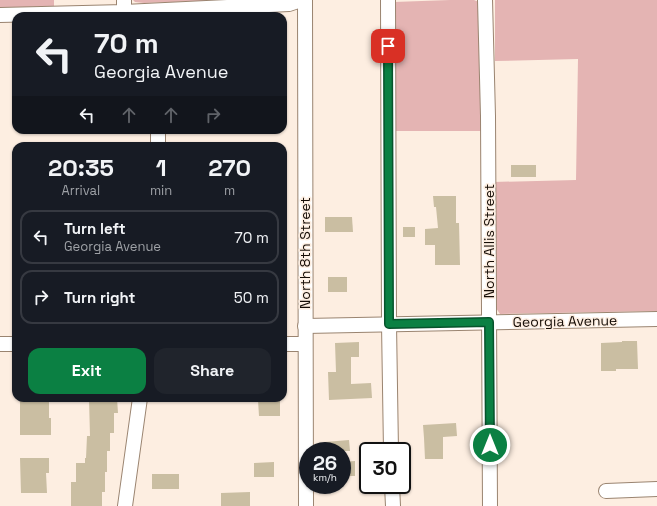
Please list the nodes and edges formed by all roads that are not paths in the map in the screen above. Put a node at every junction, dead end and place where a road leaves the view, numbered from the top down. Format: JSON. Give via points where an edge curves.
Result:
{"nodes":[{"id":1,"x":301,"y":0,"type":"edge"},
{"id":2,"x":305,"y":0,"type":"edge"},
{"id":3,"x":388,"y":0,"type":"edge"},
{"id":4,"x":485,"y":0,"type":"edge"},
{"id":5,"x":124,"y":9,"type":"edge"},
{"id":6,"x":62,"y":12,"type":"edge"},
{"id":7,"x":12,"y":14,"type":"edge"},
{"id":8,"x":0,"y":15,"type":"edge"},
{"id":9,"x":657,"y":319,"type":"edge"},
{"id":10,"x":489,"y":322,"type":"junction"},
{"id":11,"x":389,"y":324,"type":"junction"},
{"id":12,"x":305,"y":326,"type":"junction"},
{"id":13,"x":0,"y":344,"type":"edge"},
{"id":14,"x":12,"y":344,"type":"edge"},
{"id":15,"x":287,"y":344,"type":"edge"},
{"id":16,"x":305,"y":344,"type":"junction"},
{"id":17,"x":139,"y":402,"type":"edge"},
{"id":18,"x":392,"y":442,"type":"edge"},
{"id":19,"x":657,"y":489,"type":"edge"},
{"id":20,"x":606,"y":491,"type":"dead end"},
{"id":21,"x":392,"y":494,"type":"edge"},
{"id":22,"x":125,"y":506,"type":"edge"},
{"id":23,"x":306,"y":506,"type":"edge"},
{"id":24,"x":393,"y":506,"type":"edge"},
{"id":25,"x":490,"y":506,"type":"edge"}],
"edges":[{"from":1,"to":5,"type":"street","via":[[289,4]]},
{"from":2,"to":12,"type":"street","name":"North 8th Street"},
{"from":3,"to":11,"type":"street"},
{"from":4,"to":10,"type":"street","name":"North Allis Street"},
{"from":5,"to":6,"type":"street"},
{"from":7,"to":8,"type":"street"},
{"from":9,"to":10,"type":"street","name":"Georgia Avenue"},
{"from":10,"to":11,"type":"street","name":"Georgia Avenue"},
{"from":10,"to":25,"type":"street","name":"North Allis Street"},
{"from":11,"to":12,"type":"street","name":"Georgia Avenue"},
{"from":11,"to":18,"type":"street"},
{"from":12,"to":16,"type":"street","name":"North 8th Street"},
{"from":13,"to":14,"type":"street"},
{"from":15,"to":16,"type":"street"},
{"from":16,"to":23,"type":"street","name":"North 8th Street"},
{"from":17,"to":22,"type":"street"},
{"from":19,"to":20,"type":"street"},
{"from":21,"to":24,"type":"street"}]}
